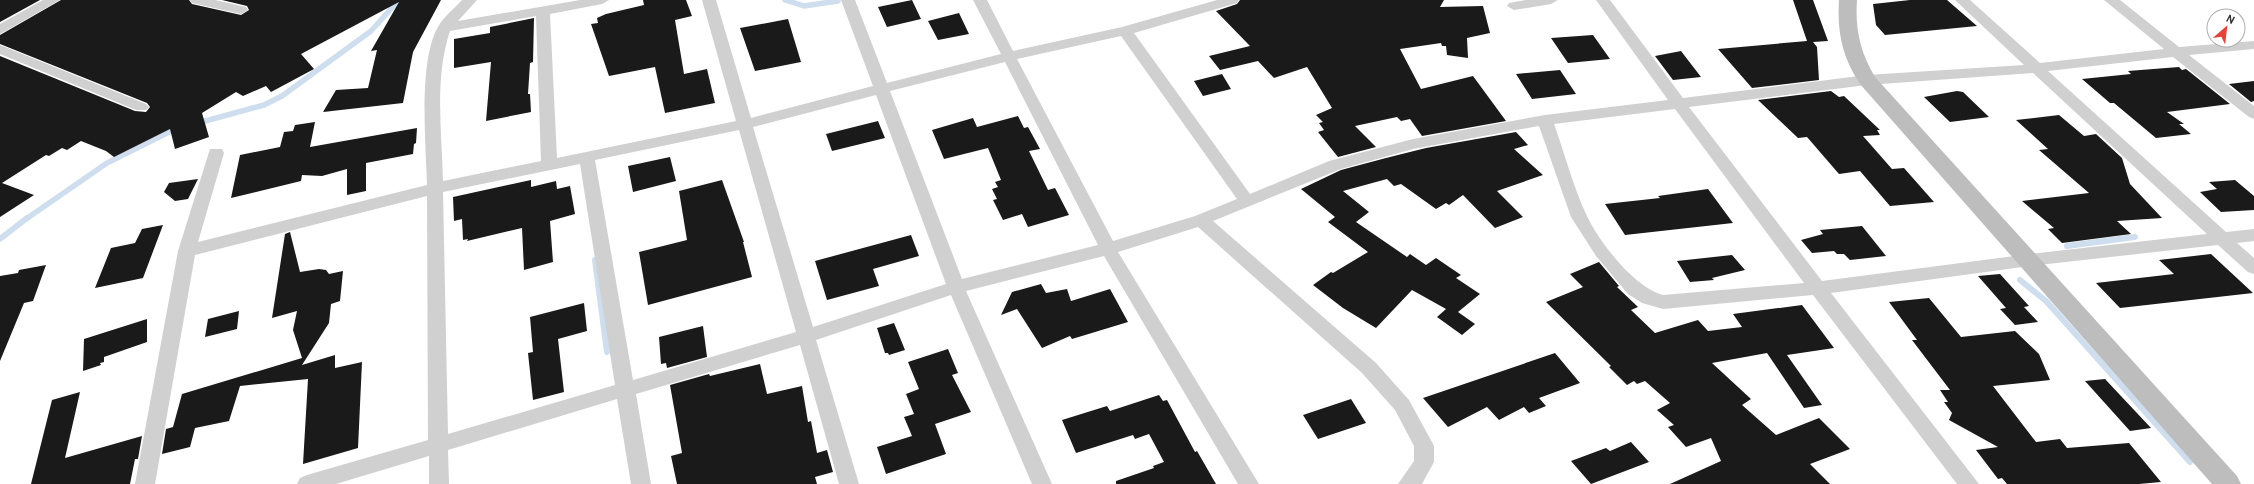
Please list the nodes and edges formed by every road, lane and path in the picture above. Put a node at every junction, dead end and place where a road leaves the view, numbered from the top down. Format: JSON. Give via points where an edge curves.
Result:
{"nodes":[{"id":1,"x":52,"y":0,"type":"edge"},
{"id":2,"x":197,"y":0,"type":"edge"},
{"id":3,"x":470,"y":0,"type":"edge"},
{"id":4,"x":602,"y":0,"type":"edge"},
{"id":5,"x":709,"y":0,"type":"edge"},
{"id":6,"x":848,"y":0,"type":"edge"},
{"id":7,"x":980,"y":0,"type":"edge"},
{"id":8,"x":1232,"y":0,"type":"edge"},
{"id":9,"x":1551,"y":0,"type":"edge"},
{"id":10,"x":1603,"y":0,"type":"edge"},
{"id":11,"x":1846,"y":0,"type":"edge"},
{"id":12,"x":1962,"y":0,"type":"edge"},
{"id":13,"x":2112,"y":0,"type":"edge"},
{"id":14,"x":1514,"y":6,"type":"dead end"},
{"id":15,"x":241,"y":10,"type":"dead end"},
{"id":16,"x":543,"y":11,"type":"junction"},
{"id":17,"x":444,"y":28,"type":"junction"},
{"id":18,"x":0,"y":30,"type":"edge"},
{"id":19,"x":1124,"y":31,"type":"junction"},
{"id":20,"x":2254,"y":46,"type":"edge"},
{"id":21,"x":0,"y":50,"type":"edge"},
{"id":22,"x":2176,"y":52,"type":"junction"},
{"id":23,"x":1010,"y":56,"type":"junction"},
{"id":24,"x":2038,"y":68,"type":"junction"},
{"id":25,"x":1867,"y":80,"type":"junction"},
{"id":26,"x":880,"y":88,"type":"junction"},
{"id":27,"x":1677,"y":104,"type":"junction"},
{"id":28,"x":141,"y":107,"type":"dead end"},
{"id":29,"x":2254,"y":114,"type":"edge"},
{"id":30,"x":1545,"y":120,"type":"junction"},
{"id":31,"x":745,"y":124,"type":"junction"},
{"id":32,"x":216,"y":152,"type":"dead end"},
{"id":33,"x":587,"y":157,"type":"junction"},
{"id":34,"x":549,"y":165,"type":"junction"},
{"id":35,"x":433,"y":189,"type":"junction"},
{"id":36,"x":1246,"y":200,"type":"junction"},
{"id":37,"x":1201,"y":220,"type":"junction"},
{"id":38,"x":2254,"y":235,"type":"edge"},
{"id":39,"x":2223,"y":240,"type":"junction"},
{"id":40,"x":1108,"y":249,"type":"junction"},
{"id":41,"x":187,"y":251,"type":"junction"},
{"id":42,"x":2030,"y":260,"type":"junction"},
{"id":43,"x":2254,"y":268,"type":"edge"},
{"id":44,"x":956,"y":287,"type":"junction"},
{"id":45,"x":1817,"y":288,"type":"junction"},
{"id":46,"x":806,"y":336,"type":"junction"},
{"id":47,"x":625,"y":390,"type":"junction"},
{"id":48,"x":440,"y":444,"type":"junction"},
{"id":49,"x":145,"y":484,"type":"edge"},
{"id":50,"x":307,"y":484,"type":"edge"},
{"id":51,"x":439,"y":484,"type":"edge"},
{"id":52,"x":641,"y":484,"type":"edge"},
{"id":53,"x":848,"y":484,"type":"edge"},
{"id":54,"x":1042,"y":484,"type":"edge"},
{"id":55,"x":1248,"y":484,"type":"edge"},
{"id":56,"x":1408,"y":484,"type":"edge"},
{"id":57,"x":1969,"y":484,"type":"edge"},
{"id":58,"x":2228,"y":484,"type":"edge"}],
"edges":[{"from":1,"to":18,"type":"street"},
{"from":2,"to":15,"type":"street"},
{"from":3,"to":17,"type":"street"},
{"from":4,"to":16,"type":"street"},
{"from":5,"to":31,"type":"street"},
{"from":6,"to":26,"type":"street"},
{"from":7,"to":23,"type":"street"},
{"from":8,"to":19,"type":"street"},
{"from":9,"to":14,"type":"street"},
{"from":10,"to":27,"type":"street"},
{"from":11,"to":25,"type":"main road","via":[[1848,41],[1854,58]]},
{"from":12,"to":24,"type":"street"},
{"from":13,"to":22,"type":"street"},
{"from":16,"to":17,"type":"street"},
{"from":16,"to":34,"type":"street"},
{"from":17,"to":35,"type":"street","via":[[433,72]]},
{"from":19,"to":23,"type":"street"},
{"from":19,"to":36,"type":"street"},
{"from":20,"to":22,"type":"street"},
{"from":21,"to":28,"type":"street"},
{"from":22,"to":24,"type":"street"},
{"from":22,"to":29,"type":"street"},
{"from":23,"to":26,"type":"street"},
{"from":23,"to":40,"type":"street"},
{"from":24,"to":25,"type":"street"},
{"from":24,"to":39,"type":"street"},
{"from":25,"to":27,"type":"street"},
{"from":25,"to":42,"type":"main road"},
{"from":26,"to":31,"type":"street"},
{"from":26,"to":44,"type":"street"},
{"from":27,"to":30,"type":"street"},
{"from":27,"to":45,"type":"street"},
{"from":30,"to":36,"type":"street","via":[[1379,152],[1308,174]]},
{"from":30,"to":45,"type":"street","via":[[1579,217],[1602,252],[1634,289],[1648,298],[1669,302]]},
{"from":31,"to":33,"type":"street"},
{"from":31,"to":46,"type":"street"},
{"from":32,"to":41,"type":"street"},
{"from":33,"to":34,"type":"street"},
{"from":33,"to":47,"type":"street"},
{"from":34,"to":35,"type":"street"},
{"from":35,"to":41,"type":"street"},
{"from":35,"to":48,"type":"street"},
{"from":36,"to":37,"type":"street"},
{"from":37,"to":40,"type":"street"},
{"from":37,"to":56,"type":"street","via":[[1369,368],[1402,406],[1424,446],[1424,462],[1412,482]]},
{"from":38,"to":39,"type":"street"},
{"from":39,"to":42,"type":"street"},
{"from":39,"to":43,"type":"street"},
{"from":40,"to":44,"type":"street"},
{"from":40,"to":55,"type":"street"},
{"from":41,"to":49,"type":"street"},
{"from":42,"to":45,"type":"street"},
{"from":42,"to":58,"type":"main road"},
{"from":44,"to":46,"type":"street"},
{"from":44,"to":54,"type":"street"},
{"from":45,"to":57,"type":"street"},
{"from":46,"to":47,"type":"street"},
{"from":46,"to":53,"type":"street"},
{"from":47,"to":48,"type":"street"},
{"from":47,"to":52,"type":"street"},
{"from":48,"to":50,"type":"street"},
{"from":48,"to":51,"type":"street"}]}
